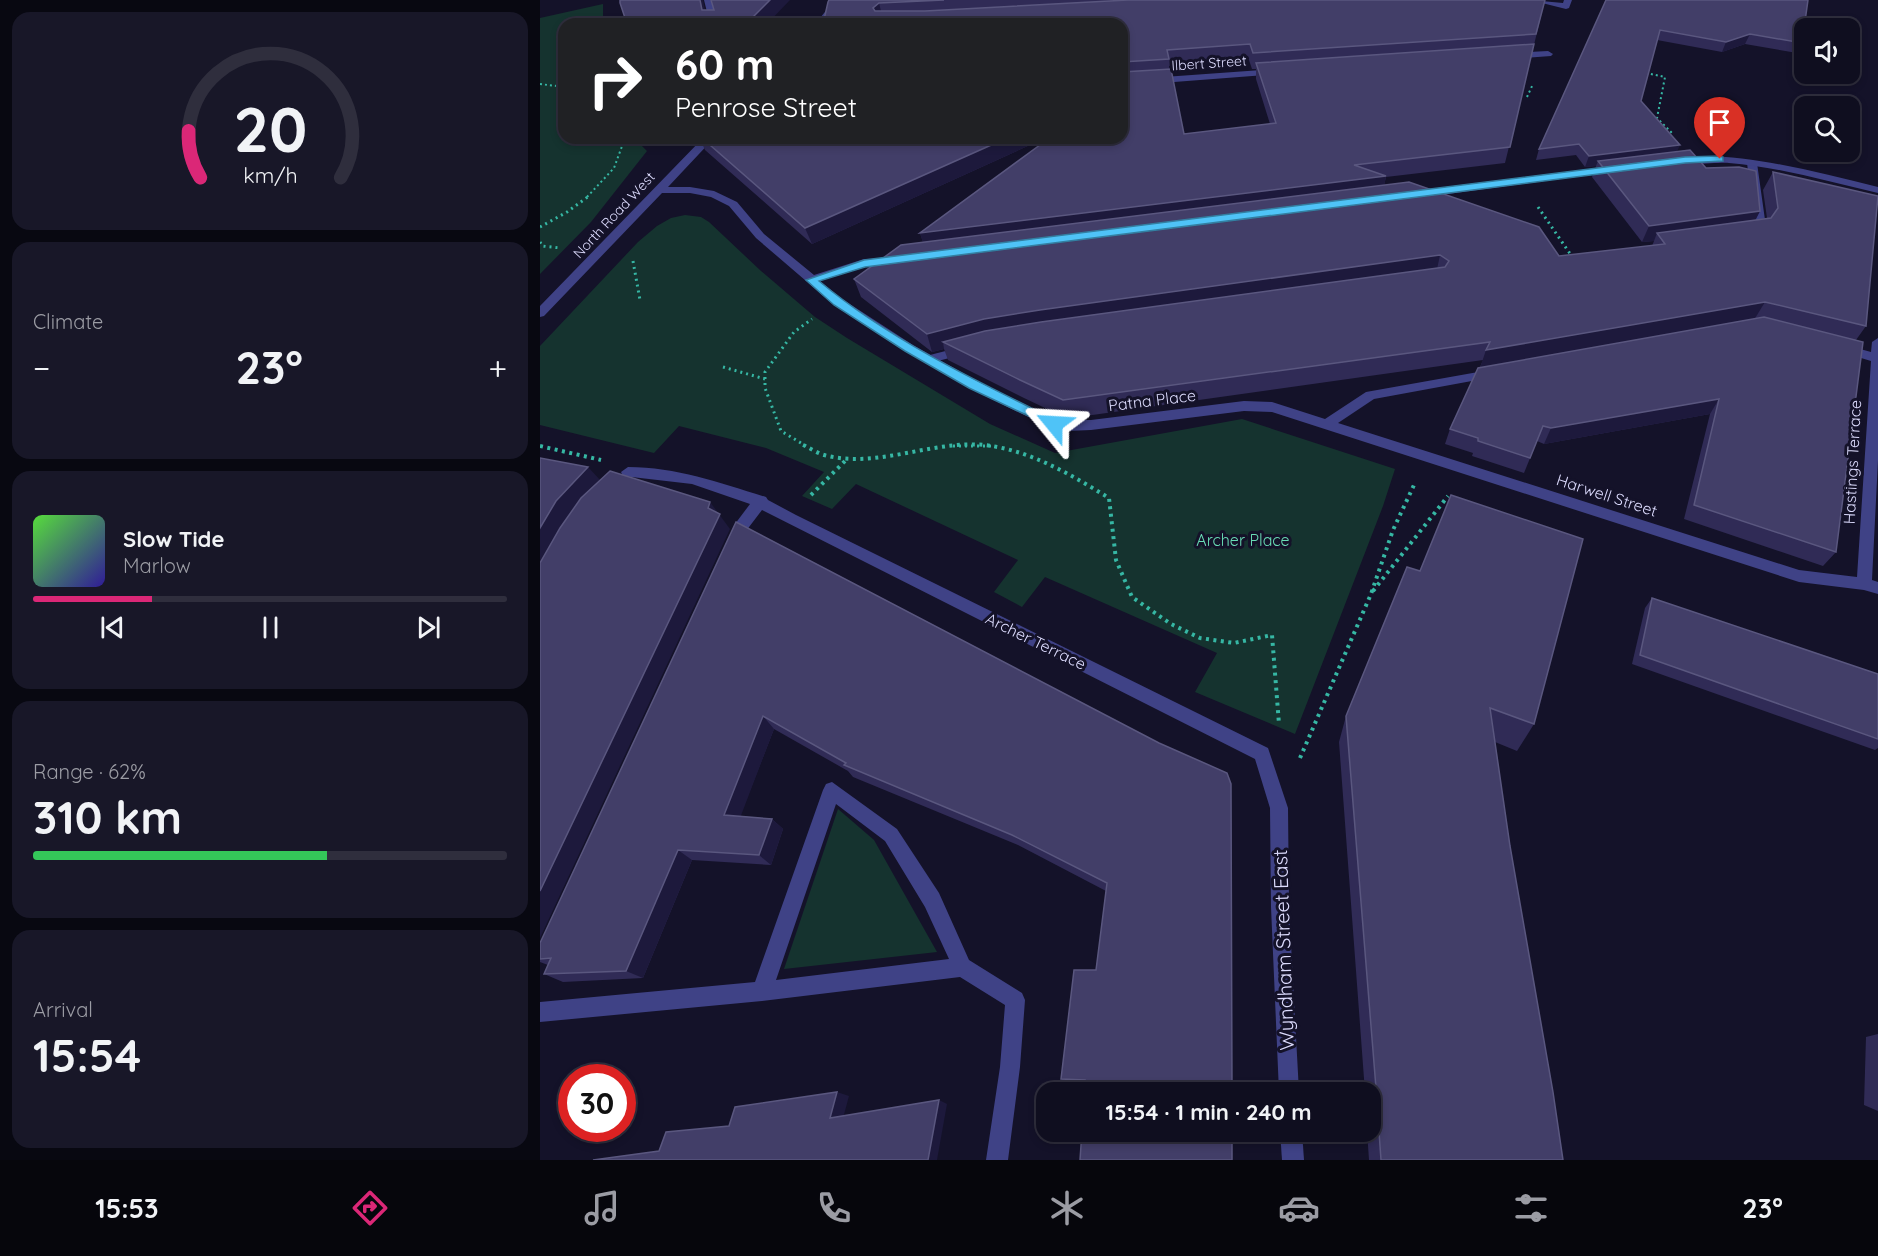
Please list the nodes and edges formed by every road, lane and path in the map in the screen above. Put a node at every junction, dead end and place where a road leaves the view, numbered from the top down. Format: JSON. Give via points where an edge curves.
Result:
{"nodes":[{"id":1,"x":708,"y":0,"type":"edge"},
{"id":2,"x":840,"y":0,"type":"edge"},
{"id":3,"x":1534,"y":0,"type":"edge"},
{"id":4,"x":1567,"y":3,"type":"edge"},
{"id":5,"x":712,"y":18,"type":"edge"},
{"id":6,"x":824,"y":18,"type":"edge"},
{"id":7,"x":1548,"y":54,"type":"dead end"},
{"id":8,"x":1501,"y":57,"type":"edge"},
{"id":9,"x":1288,"y":71,"type":"edge"},
{"id":10,"x":1641,"y":72,"type":"edge"},
{"id":11,"x":1128,"y":83,"type":"edge"},
{"id":12,"x":540,"y":84,"type":"edge"},
{"id":13,"x":558,"y":86,"type":"edge"},
{"id":14,"x":623,"y":144,"type":"edge"},
{"id":15,"x":703,"y":144,"type":"edge"},
{"id":16,"x":1697,"y":160,"type":"junction"},
{"id":17,"x":1672,"y":162,"type":"edge"},
{"id":18,"x":1752,"y":163,"type":"junction"},
{"id":19,"x":1627,"y":168,"type":"edge"},
{"id":20,"x":1520,"y":182,"type":"junction"},
{"id":21,"x":657,"y":190,"type":"junction"},
{"id":22,"x":1878,"y":190,"type":"edge"},
{"id":23,"x":1407,"y":196,"type":"edge"},
{"id":24,"x":540,"y":227,"type":"edge"},
{"id":25,"x":1734,"y":235,"type":"edge"},
{"id":26,"x":1580,"y":256,"type":"edge"},
{"id":27,"x":911,"y":258,"type":"edge"},
{"id":28,"x":811,"y":280,"type":"junction"},
{"id":29,"x":838,"y":302,"type":"junction"},
{"id":30,"x":540,"y":313,"type":"edge"},
{"id":31,"x":1878,"y":342,"type":"edge"},
{"id":32,"x":980,"y":346,"type":"edge"},
{"id":33,"x":1834,"y":346,"type":"edge"},
{"id":34,"x":1876,"y":358,"type":"junction"},
{"id":35,"x":930,"y":359,"type":"junction"},
{"id":36,"x":723,"y":367,"type":"dead end"},
{"id":37,"x":1508,"y":370,"type":"edge"},
{"id":38,"x":765,"y":379,"type":"junction"},
{"id":39,"x":1327,"y":423,"type":"junction"},
{"id":40,"x":540,"y":446,"type":"edge"},
{"id":41,"x":1422,"y":455,"type":"junction"},
{"id":42,"x":848,"y":458,"type":"junction"},
{"id":43,"x":1472,"y":470,"type":"junction"},
{"id":44,"x":624,"y":475,"type":"joint"},
{"id":45,"x":761,"y":501,"type":"junction"},
{"id":46,"x":791,"y":519,"type":"junction"},
{"id":47,"x":726,"y":558,"type":"edge"},
{"id":48,"x":1864,"y":584,"type":"junction"},
{"id":49,"x":1878,"y":588,"type":"edge"},
{"id":50,"x":1371,"y":594,"type":"junction"},
{"id":51,"x":1280,"y":734,"type":"dead end"},
{"id":52,"x":1279,"y":808,"type":"junction"},
{"id":53,"x":962,"y":967,"type":"junction"},
{"id":54,"x":762,"y":991,"type":"junction"},
{"id":55,"x":540,"y":1012,"type":"edge"},
{"id":56,"x":1289,"y":1082,"type":"edge"},
{"id":57,"x":1292,"y":1142,"type":"edge"},
{"id":58,"x":997,"y":1160,"type":"edge"},
{"id":59,"x":1293,"y":1160,"type":"edge"}],
"edges":[{"from":1,"to":5,"type":"street"},
{"from":2,"to":6,"type":"street"},
{"from":3,"to":4,"type":"street"},
{"from":7,"to":8,"type":"street"},
{"from":9,"to":11,"type":"street","name":"Ilbert Street"},
{"from":10,"to":16,"type":"path","via":[[1665,77],[1657,118]]},
{"from":12,"to":13,"type":"path"},
{"from":14,"to":24,"type":"path","via":[[616,165],[603,183]]},
{"from":15,"to":21,"type":"street","name":"North Road West"},
{"from":16,"to":17,"type":"street"},
{"from":16,"to":18,"type":"street"},
{"from":18,"to":22,"type":"street"},
{"from":18,"to":25,"type":"street","via":[[1761,227],[1756,232]]},
{"from":19,"to":20,"type":"street"},
{"from":20,"to":23,"type":"street"},
{"from":20,"to":26,"type":"path","via":[[1574,258]]},
{"from":21,"to":28,"type":"street","name":"Patna Place","via":[[714,194],[734,204],[760,236]]},
{"from":21,"to":30,"type":"street","name":"North Road West"},
{"from":27,"to":28,"type":"street","via":[[864,264]]},
{"from":28,"to":29,"type":"street","name":"Patna Place"},
{"from":29,"to":35,"type":"street","name":"Patna Place"},
{"from":29,"to":38,"type":"path","via":[[794,332],[765,372]]},
{"from":31,"to":34,"type":"street","name":"Hastings Terrace"},
{"from":32,"to":35,"type":"street"},
{"from":33,"to":34,"type":"street"},
{"from":34,"to":48,"type":"street","name":"Hastings Terrace"},
{"from":35,"to":39,"type":"street","name":"Patna Place","via":[[1054,424],[1091,425],[1244,406],[1272,407]]},
{"from":36,"to":38,"type":"path"},
{"from":37,"to":39,"type":"street","via":[[1371,395]]},
{"from":38,"to":42,"type":"path","via":[[770,406],[781,431],[823,455]]},
{"from":39,"to":41,"type":"street","name":"Harwell Street"},
{"from":40,"to":44,"type":"path","via":[[618,464]]},
{"from":41,"to":43,"type":"street","name":"Harwell Street"},
{"from":41,"to":50,"type":"path"},
{"from":42,"to":46,"type":"path"},
{"from":42,"to":51,"type":"path","via":[[955,446],[991,446],[1072,475],[1109,498],[1116,560],[1132,597],[1200,639],[1234,643],[1272,635]]},
{"from":43,"to":48,"type":"street","name":"Harwell Street","via":[[1799,576]]},
{"from":43,"to":50,"type":"path","via":[[1436,509]]},
{"from":44,"to":45,"type":"street","via":[[667,474]]},
{"from":45,"to":46,"type":"street","name":"Archer Terrace"},
{"from":45,"to":47,"type":"street","via":[[740,528]]},
{"from":46,"to":52,"type":"street","name":"Archer Terrace","via":[[1262,754]]},
{"from":48,"to":49,"type":"street","name":"Harwell Street"},
{"from":50,"to":52,"type":"path"},
{"from":52,"to":56,"type":"street","name":"Wyndham Street East"},
{"from":53,"to":54,"type":"street"},
{"from":53,"to":54,"type":"street","via":[[933,900],[891,835],[832,790]]},
{"from":53,"to":58,"type":"street","via":[[1015,1000]]},
{"from":54,"to":55,"type":"street"},
{"from":57,"to":59,"type":"street"}]}
